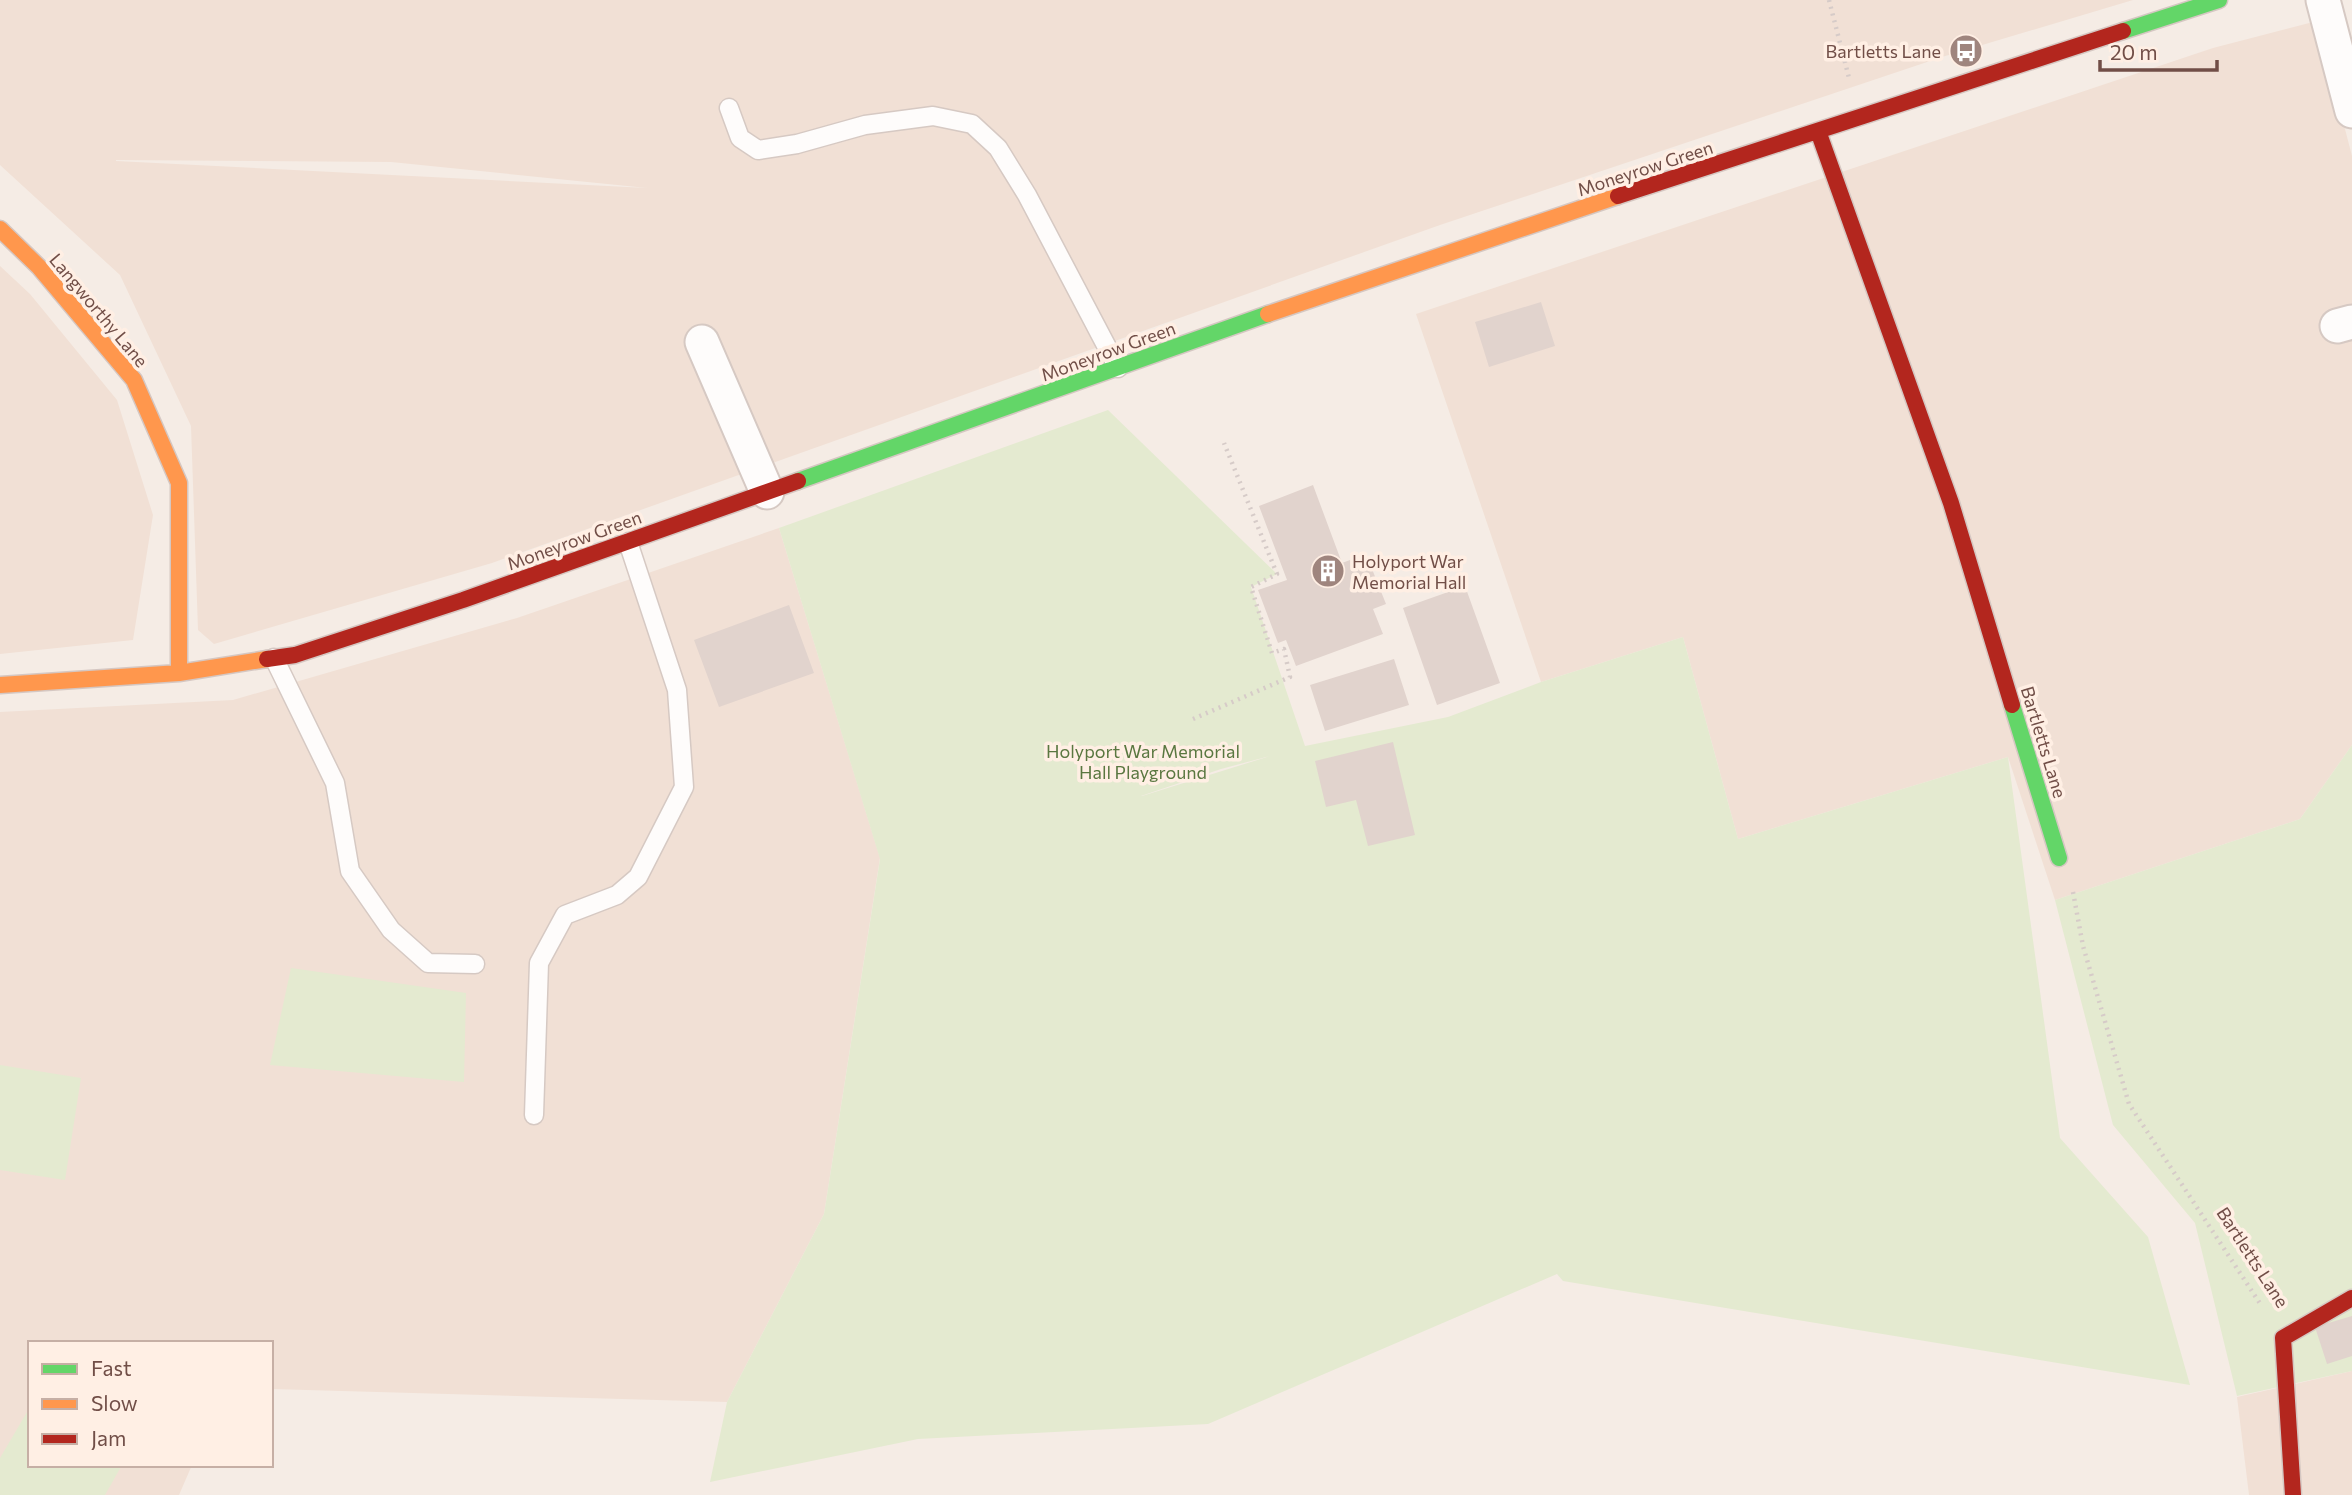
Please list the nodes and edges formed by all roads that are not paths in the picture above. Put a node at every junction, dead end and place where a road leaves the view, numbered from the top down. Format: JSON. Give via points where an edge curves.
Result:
{"nodes":[{"id":1,"x":2219,"y":0,"type":"edge"},
{"id":2,"x":2323,"y":0,"type":"edge"},
{"id":3,"x":729,"y":108,"type":"dead end"},
{"id":4,"x":2352,"y":111,"type":"edge"},
{"id":5,"x":1818,"y":131,"type":"junction"},
{"id":6,"x":0,"y":229,"type":"edge"},
{"id":7,"x":702,"y":342,"type":"dead end"},
{"id":8,"x":1118,"y":368,"type":"junction"},
{"id":9,"x":767,"y":492,"type":"junction"},
{"id":10,"x":628,"y":542,"type":"junction"},
{"id":11,"x":274,"y":658,"type":"junction"},
{"id":12,"x":179,"y":673,"type":"junction"},
{"id":13,"x":0,"y":685,"type":"edge"},
{"id":14,"x":2059,"y":858,"type":"road end"},
{"id":15,"x":475,"y":964,"type":"dead end"},
{"id":16,"x":534,"y":1115,"type":"dead end"},
{"id":17,"x":2352,"y":1298,"type":"edge"},
{"id":18,"x":2293,"y":1495,"type":"edge"}],
"edges":[{"from":1,"to":5,"type":"street","name":"Moneyrow Green"},
{"from":2,"to":4,"type":"street"},
{"from":3,"to":8,"type":"lane","via":[[740,138],[758,150],[865,125],[933,116],[972,124],[998,148],[1027,195]]},
{"from":5,"to":8,"type":"street","name":"Moneyrow Green","via":[[1351,285]]},
{"from":5,"to":14,"type":"street","name":"Bartletts Lane","via":[[1951,503]]},
{"from":6,"to":12,"type":"street","name":"Langworthy Lane","via":[[39,267],[134,380],[179,483]]},
{"from":7,"to":9,"type":"street"},
{"from":8,"to":9,"type":"street","name":"Moneyrow Green"},
{"from":9,"to":10,"type":"street","name":"Moneyrow Green"},
{"from":10,"to":11,"type":"street","name":"Moneyrow Green","via":[[463,600]]},
{"from":10,"to":16,"type":"lane","via":[[677,690],[684,787],[638,877],[617,895],[565,915],[539,963]]},
{"from":11,"to":12,"type":"street","name":"Moneyrow Green"},
{"from":11,"to":15,"type":"lane","via":[[335,783],[350,871],[391,930],[428,964]]},
{"from":12,"to":13,"type":"street","name":"Moneyrow Green"},
{"from":17,"to":18,"type":"street","via":[[2283,1338]]}]}
